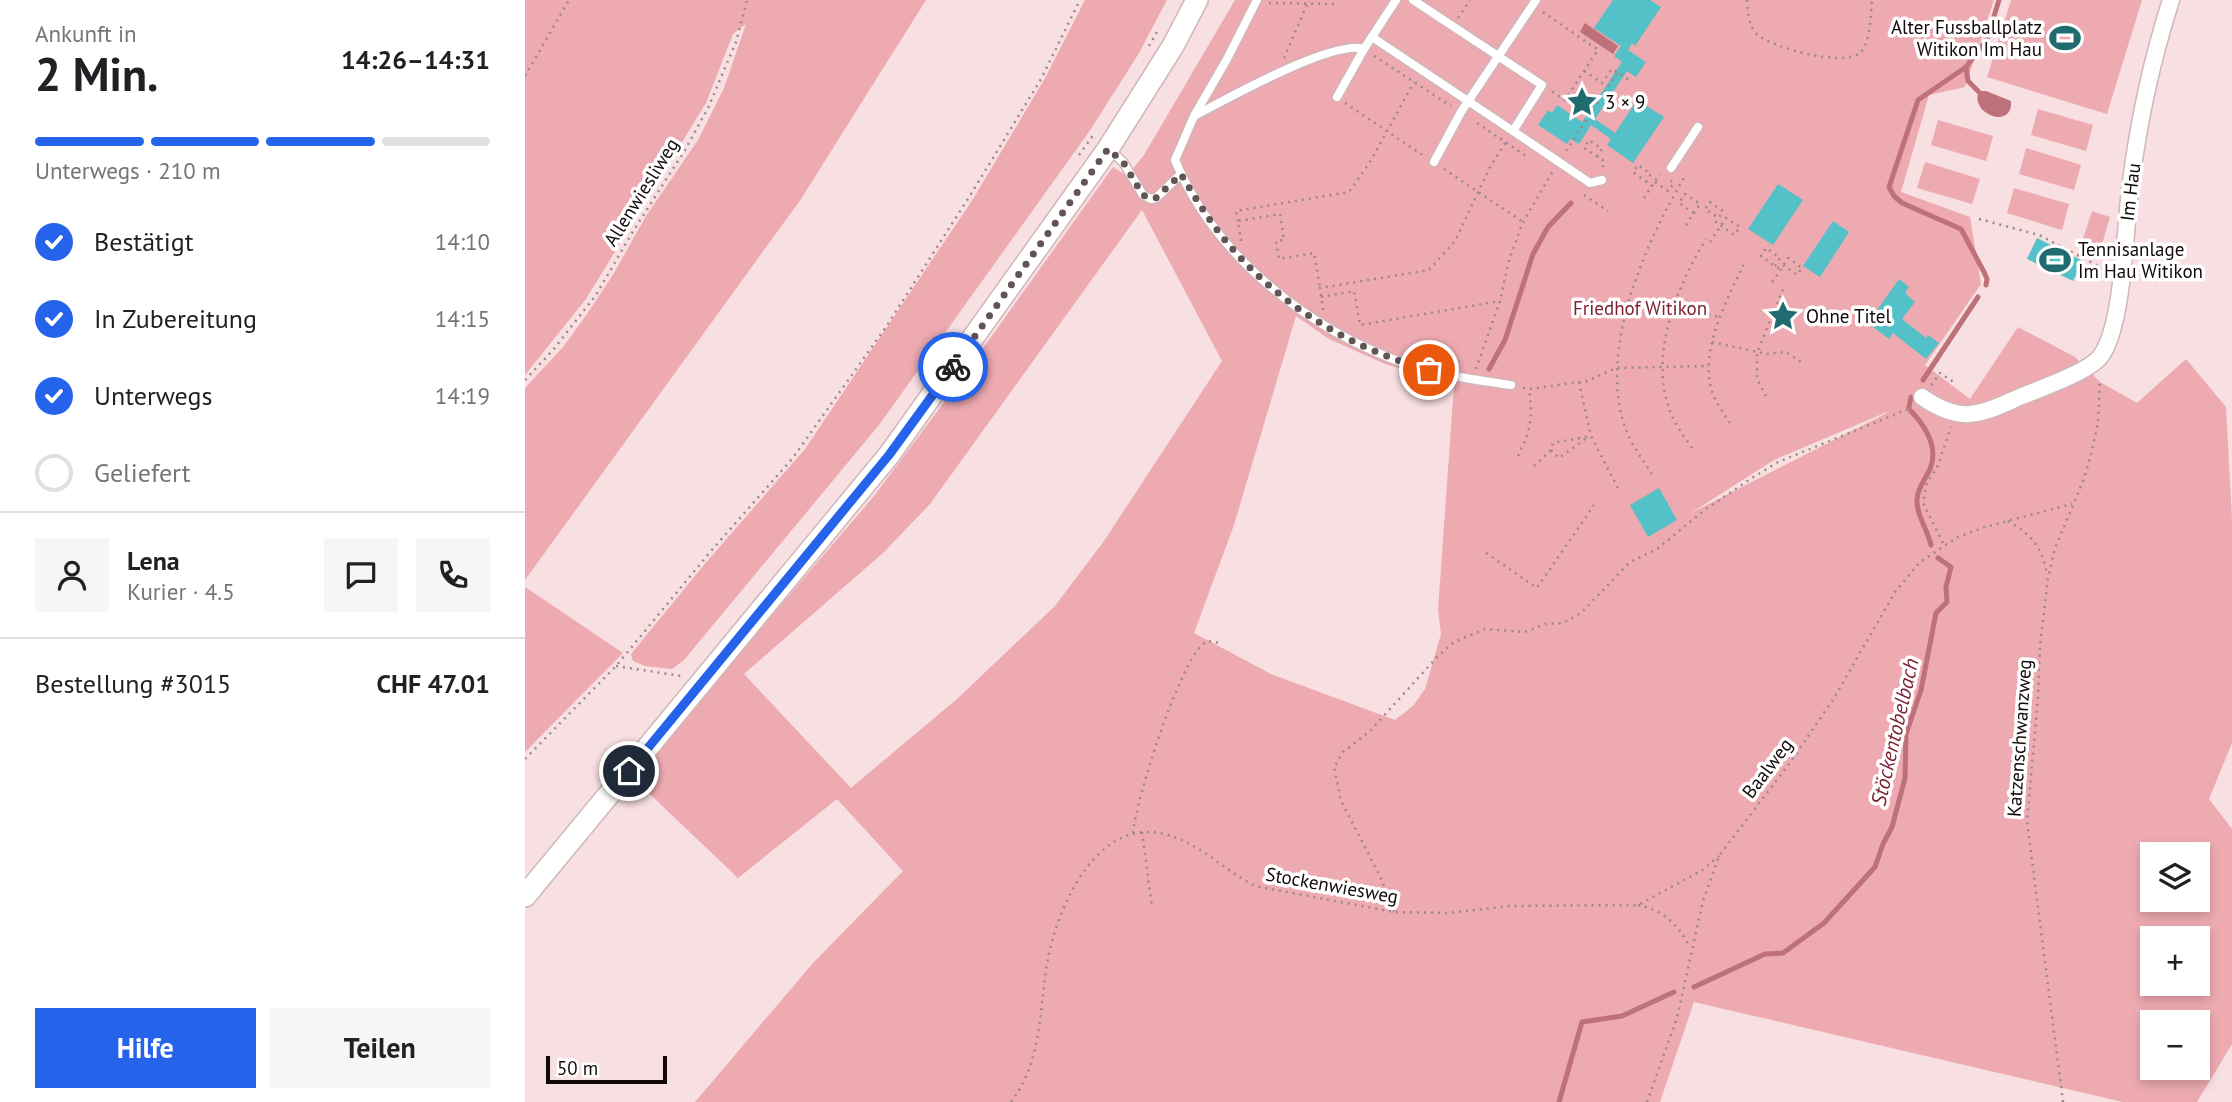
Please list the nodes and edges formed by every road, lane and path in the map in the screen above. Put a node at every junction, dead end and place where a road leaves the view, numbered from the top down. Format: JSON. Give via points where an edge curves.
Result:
{"nodes":[{"id":1,"x":569,"y":0,"type":"edge"},
{"id":2,"x":747,"y":0,"type":"edge"},
{"id":3,"x":1080,"y":0,"type":"edge"},
{"id":4,"x":1197,"y":0,"type":"edge"},
{"id":5,"x":1396,"y":0,"type":"edge"},
{"id":6,"x":1413,"y":0,"type":"edge"},
{"id":7,"x":1470,"y":0,"type":"edge"},
{"id":8,"x":1747,"y":0,"type":"edge"},
{"id":9,"x":1872,"y":0,"type":"edge"},
{"id":10,"x":2171,"y":0,"type":"edge"},
{"id":11,"x":1256,"y":1,"type":"edge"},
{"id":12,"x":1308,"y":2,"type":"edge"},
{"id":13,"x":1535,"y":3,"type":"edge"},
{"id":14,"x":1338,"y":4,"type":"dead end"},
{"id":15,"x":1453,"y":26,"type":"junction"},
{"id":16,"x":1160,"y":28,"type":"dead end"},
{"id":17,"x":1372,"y":37,"type":"junction"},
{"id":18,"x":1364,"y":49,"type":"junction"},
{"id":19,"x":1147,"y":50,"type":"dead end"},
{"id":20,"x":1499,"y":56,"type":"junction"},
{"id":21,"x":1422,"y":70,"type":"junction"},
{"id":22,"x":1584,"y":71,"type":"junction"},
{"id":23,"x":1276,"y":73,"type":"junction"},
{"id":24,"x":1617,"y":73,"type":"junction"},
{"id":25,"x":525,"y":76,"type":"edge"},
{"id":26,"x":1629,"y":80,"type":"dead end"},
{"id":27,"x":1413,"y":82,"type":"junction"},
{"id":28,"x":1542,"y":85,"type":"junction"},
{"id":29,"x":1337,"y":97,"type":"dead end"},
{"id":30,"x":1468,"y":101,"type":"junction"},
{"id":31,"x":1461,"y":112,"type":"junction"},
{"id":32,"x":1194,"y":116,"type":"junction"},
{"id":33,"x":1100,"y":125,"type":"dead end"},
{"id":34,"x":1698,"y":127,"type":"dead end"},
{"id":35,"x":1513,"y":131,"type":"junction"},
{"id":36,"x":1506,"y":143,"type":"junction"},
{"id":37,"x":1572,"y":143,"type":"dead end"},
{"id":38,"x":1108,"y":149,"type":"junction"},
{"id":39,"x":1597,"y":157,"type":"junction"},
{"id":40,"x":1529,"y":158,"type":"dead end"},
{"id":41,"x":1076,"y":159,"type":"dead end"},
{"id":42,"x":1434,"y":162,"type":"dead end"},
{"id":43,"x":1559,"y":162,"type":"junction"},
{"id":44,"x":1671,"y":167,"type":"dead end"},
{"id":45,"x":1181,"y":174,"type":"junction"},
{"id":46,"x":1684,"y":178,"type":"dead end"},
{"id":47,"x":1602,"y":180,"type":"joint"},
{"id":48,"x":1646,"y":182,"type":"junction"},
{"id":49,"x":1654,"y":184,"type":"junction"},
{"id":50,"x":1574,"y":188,"type":"dead end"},
{"id":51,"x":1644,"y":198,"type":"dead end"},
{"id":52,"x":1608,"y":211,"type":"dead end"},
{"id":53,"x":1694,"y":213,"type":"junction"},
{"id":54,"x":1719,"y":218,"type":"junction"},
{"id":55,"x":1979,"y":219,"type":"dead end"},
{"id":56,"x":1238,"y":221,"type":"junction"},
{"id":57,"x":1686,"y":225,"type":"dead end"},
{"id":58,"x":1721,"y":226,"type":"junction"},
{"id":59,"x":1706,"y":239,"type":"dead end"},
{"id":60,"x":1710,"y":242,"type":"dead end"},
{"id":61,"x":1244,"y":261,"type":"junction"},
{"id":62,"x":1744,"y":264,"type":"dead end"},
{"id":63,"x":1775,"y":266,"type":"junction"},
{"id":64,"x":1782,"y":268,"type":"junction"},
{"id":65,"x":2120,"y":278,"type":"junction"},
{"id":66,"x":1772,"y":282,"type":"dead end"},
{"id":67,"x":1320,"y":288,"type":"junction"},
{"id":68,"x":1783,"y":289,"type":"dead end"},
{"id":69,"x":1321,"y":297,"type":"junction"},
{"id":70,"x":1500,"y":302,"type":"junction"},
{"id":71,"x":1675,"y":304,"type":"junction"},
{"id":72,"x":1721,"y":318,"type":"junction"},
{"id":73,"x":1326,"y":327,"type":"junction"},
{"id":74,"x":1712,"y":342,"type":"junction"},
{"id":75,"x":1758,"y":353,"type":"junction"},
{"id":76,"x":1801,"y":362,"type":"dead end"},
{"id":77,"x":1709,"y":366,"type":"junction"},
{"id":78,"x":1663,"y":367,"type":"junction"},
{"id":79,"x":1616,"y":368,"type":"junction"},
{"id":80,"x":1473,"y":379,"type":"junction"},
{"id":81,"x":525,"y":380,"type":"edge"},
{"id":82,"x":1579,"y":382,"type":"junction"},
{"id":83,"x":2100,"y":382,"type":"dead end"},
{"id":84,"x":1955,"y":383,"type":"dead end"},
{"id":85,"x":1511,"y":385,"type":"joint"},
{"id":86,"x":1529,"y":389,"type":"junction"},
{"id":87,"x":1766,"y":396,"type":"dead end"},
{"id":88,"x":1922,"y":397,"type":"junction"},
{"id":89,"x":1956,"y":414,"type":"junction"},
{"id":90,"x":1730,"y":423,"type":"dead end"},
{"id":91,"x":1591,"y":436,"type":"junction"},
{"id":92,"x":1692,"y":448,"type":"dead end"},
{"id":93,"x":1551,"y":450,"type":"junction"},
{"id":94,"x":1518,"y":456,"type":"dead end"},
{"id":95,"x":1534,"y":466,"type":"dead end"},
{"id":96,"x":1652,"y":474,"type":"dead end"},
{"id":97,"x":1620,"y":492,"type":"dead end"},
{"id":98,"x":2072,"y":504,"type":"junction"},
{"id":99,"x":1594,"y":505,"type":"dead end"},
{"id":100,"x":2008,"y":521,"type":"junction"},
{"id":101,"x":1944,"y":544,"type":"junction"},
{"id":102,"x":1486,"y":553,"type":"dead end"},
{"id":103,"x":2048,"y":578,"type":"junction"},
{"id":104,"x":1220,"y":643,"type":"dead end"},
{"id":105,"x":616,"y":666,"type":"junction"},
{"id":106,"x":699,"y":687,"type":"junction"},
{"id":107,"x":525,"y":759,"type":"edge"},
{"id":108,"x":1142,"y":832,"type":"junction"},
{"id":109,"x":1133,"y":833,"type":"junction"},
{"id":110,"x":1719,"y":856,"type":"junction"},
{"id":111,"x":525,"y":896,"type":"edge"},
{"id":112,"x":1639,"y":905,"type":"junction"},
{"id":113,"x":1152,"y":907,"type":"dead end"},
{"id":114,"x":1394,"y":912,"type":"junction"},
{"id":115,"x":1691,"y":948,"type":"junction"},
{"id":116,"x":1011,"y":1102,"type":"edge"},
{"id":117,"x":1647,"y":1102,"type":"edge"},
{"id":118,"x":2063,"y":1102,"type":"edge"}],
"edges":[{"from":1,"to":25,"type":"path"},
{"from":2,"to":81,"type":"path","name":"Allenwiesliweg","via":[[736,42],[685,150],[596,295]]},
{"from":3,"to":105,"type":"path","via":[[1041,79],[886,327],[792,460]]},
{"from":4,"to":38,"type":"main road"},
{"from":5,"to":17,"type":"lane"},
{"from":6,"to":15,"type":"lane"},
{"from":7,"to":15,"type":"path"},
{"from":8,"to":9,"type":"path","via":[[1750,22],[1758,36],[1827,58],[1853,57],[1861,52]]},
{"from":10,"to":65,"type":"street","name":"Im Hau","via":[[2143,105]]},
{"from":11,"to":12,"type":"path"},
{"from":11,"to":32,"type":"lane"},
{"from":12,"to":14,"type":"path"},
{"from":12,"to":23,"type":"path"},
{"from":13,"to":20,"type":"lane"},
{"from":13,"to":22,"type":"path","via":[[1598,50]]},
{"from":15,"to":20,"type":"lane"},
{"from":16,"to":19,"type":"path"},
{"from":17,"to":18,"type":"lane"},
{"from":17,"to":21,"type":"lane"},
{"from":18,"to":23,"type":"lane","via":[[1315,58]]},
{"from":18,"to":27,"type":"path"},
{"from":18,"to":29,"type":"lane"},
{"from":20,"to":28,"type":"lane"},
{"from":20,"to":30,"type":"lane"},
{"from":21,"to":27,"type":"path"},
{"from":21,"to":30,"type":"lane"},
{"from":22,"to":24,"type":"path","via":[[1602,83],[1612,69]]},
{"from":22,"to":28,"type":"path","via":[[1565,100]]},
{"from":23,"to":32,"type":"lane"},
{"from":24,"to":26,"type":"path"},
{"from":24,"to":37,"type":"path"},
{"from":27,"to":31,"type":"path"},
{"from":27,"to":56,"type":"path","via":[[1349,192],[1236,211]]},
{"from":28,"to":35,"type":"lane"},
{"from":30,"to":31,"type":"lane"},
{"from":30,"to":35,"type":"lane"},
{"from":31,"to":36,"type":"path"},
{"from":31,"to":42,"type":"lane"},
{"from":32,"to":45,"type":"lane","via":[[1175,160]]},
{"from":33,"to":41,"type":"path"},
{"from":34,"to":44,"type":"lane"},
{"from":35,"to":36,"type":"path"},
{"from":35,"to":43,"type":"lane"},
{"from":36,"to":40,"type":"path"},
{"from":36,"to":67,"type":"path","via":[[1460,233],[1429,270]]},
{"from":38,"to":45,"type":"lane","via":[[1151,199]]},
{"from":38,"to":106,"type":"main road","via":[[889,455]]},
{"from":39,"to":39,"type":"path","via":[[1584,148],[1589,140],[1602,149]]},
{"from":39,"to":47,"type":"path","via":[[1604,161]]},
{"from":43,"to":47,"type":"lane","via":[[1590,183]]},
{"from":43,"to":70,"type":"path","via":[[1523,222]]},
{"from":45,"to":61,"type":"lane","via":[[1209,219]]},
{"from":46,"to":79,"type":"path","via":[[1644,257],[1622,329]]},
{"from":48,"to":48,"type":"path","via":[[1633,172],[1638,165],[1651,174]]},
{"from":48,"to":49,"type":"path"},
{"from":49,"to":49,"type":"path","via":[[1660,174],[1674,183],[1668,191]]},
{"from":49,"to":51,"type":"path"},
{"from":50,"to":52,"type":"path"},
{"from":53,"to":53,"type":"path","via":[[1700,204],[1685,194],[1679,203]]},
{"from":53,"to":57,"type":"path"},
{"from":54,"to":54,"type":"path","via":[[1723,211],[1710,202],[1705,209]]},
{"from":54,"to":58,"type":"path","via":[[1716,222]]},
{"from":55,"to":65,"type":"path","via":[[2039,236]]},
{"from":56,"to":61,"type":"path"},
{"from":56,"to":67,"type":"path","via":[[1280,214],[1284,240],[1276,241],[1279,259],[1314,253]]},
{"from":58,"to":58,"type":"path","via":[[1726,218],[1740,227],[1734,235]]},
{"from":58,"to":60,"type":"path"},
{"from":59,"to":71,"type":"path"},
{"from":61,"to":73,"type":"lane","via":[[1293,305]]},
{"from":62,"to":72,"type":"path"},
{"from":63,"to":63,"type":"path","via":[[1761,256],[1766,248],[1780,258]]},
{"from":63,"to":64,"type":"path"},
{"from":64,"to":64,"type":"path","via":[[1789,258],[1802,268],[1797,275]]},
{"from":64,"to":66,"type":"path"},
{"from":65,"to":89,"type":"street","name":"Im Hau","via":[[2115,324],[2106,348],[2088,367],[1994,409],[1977,415]]},
{"from":67,"to":69,"type":"path"},
{"from":68,"to":75,"type":"path"},
{"from":69,"to":70,"type":"path","via":[[1354,291],[1360,325]]},
{"from":69,"to":73,"type":"path"},
{"from":70,"to":80,"type":"path"},
{"from":71,"to":72,"type":"path"},
{"from":71,"to":78,"type":"path"},
{"from":72,"to":74,"type":"path"},
{"from":73,"to":80,"type":"lane","via":[[1406,364]]},
{"from":74,"to":75,"type":"path"},
{"from":74,"to":77,"type":"path"},
{"from":75,"to":76,"type":"path","via":[[1786,352]]},
{"from":75,"to":87,"type":"path","via":[[1757,379]]},
{"from":77,"to":78,"type":"path"},
{"from":77,"to":90,"type":"path","via":[[1710,386]]},
{"from":78,"to":79,"type":"path"},
{"from":78,"to":92,"type":"path","via":[[1671,414]]},
{"from":79,"to":82,"type":"path"},
{"from":79,"to":96,"type":"path","via":[[1625,427]]},
{"from":80,"to":85,"type":"lane"},
{"from":82,"to":86,"type":"path"},
{"from":82,"to":91,"type":"path"},
{"from":83,"to":98,"type":"path","name":"Katzenschwanzweg","via":[[2091,454]]},
{"from":84,"to":88,"type":"path","via":[[1940,373]]},
{"from":85,"to":86,"type":"path"},
{"from":86,"to":94,"type":"path","via":[[1529,434]]},
{"from":88,"to":89,"type":"street"},
{"from":88,"to":114,"type":"path","via":[[1915,407],[1778,462],[1752,478],[1657,550],[1630,562],[1581,613],[1563,623],[1522,633],[1485,629],[1442,652],[1370,731],[1343,752],[1334,767],[1341,801]]},
{"from":89,"to":101,"type":"path","via":[[1937,468],[1927,482],[1923,503]]},
{"from":91,"to":93,"type":"path","via":[[1553,443]]},
{"from":91,"to":93,"type":"path","via":[[1559,458]]},
{"from":91,"to":97,"type":"path"},
{"from":93,"to":95,"type":"path"},
{"from":98,"to":100,"type":"path","name":"Baalweg"},
{"from":98,"to":103,"type":"path","name":"Katzenschwanzweg"},
{"from":99,"to":102,"type":"path","via":[[1537,588]]},
{"from":100,"to":101,"type":"path","name":"Baalweg"},
{"from":100,"to":103,"type":"path","via":[[2031,535],[2045,559]]},
{"from":101,"to":110,"type":"path","name":"Baalweg","via":[[1920,562],[1895,592],[1834,698]]},
{"from":103,"to":118,"type":"path","name":"Katzenschwanzweg","via":[[2027,821]]},
{"from":104,"to":109,"type":"path","via":[[1209,640],[1199,646],[1179,684],[1146,778]]},
{"from":105,"to":106,"type":"path","via":[[683,677]]},
{"from":105,"to":107,"type":"path"},
{"from":106,"to":111,"type":"main road"},
{"from":108,"to":109,"type":"path","name":"Stockenwiesweg"},
{"from":108,"to":113,"type":"path"},
{"from":108,"to":114,"type":"path","name":"Stockenwiesweg","via":[[1187,842],[1255,886]]},
{"from":109,"to":116,"type":"path","name":"Stockenwiesweg","via":[[1105,848],[1067,898],[1052,940],[1032,1063]]},
{"from":110,"to":112,"type":"path","name":"Stockenwiesweg"},
{"from":110,"to":115,"type":"path","name":"Baalweg"},
{"from":112,"to":114,"type":"path","name":"Stockenwiesweg"},
{"from":112,"to":115,"type":"path","name":"Stockenwiesweg","via":[[1664,913]]},
{"from":115,"to":117,"type":"path","name":"Baalweg","via":[[1684,994]]}]}
